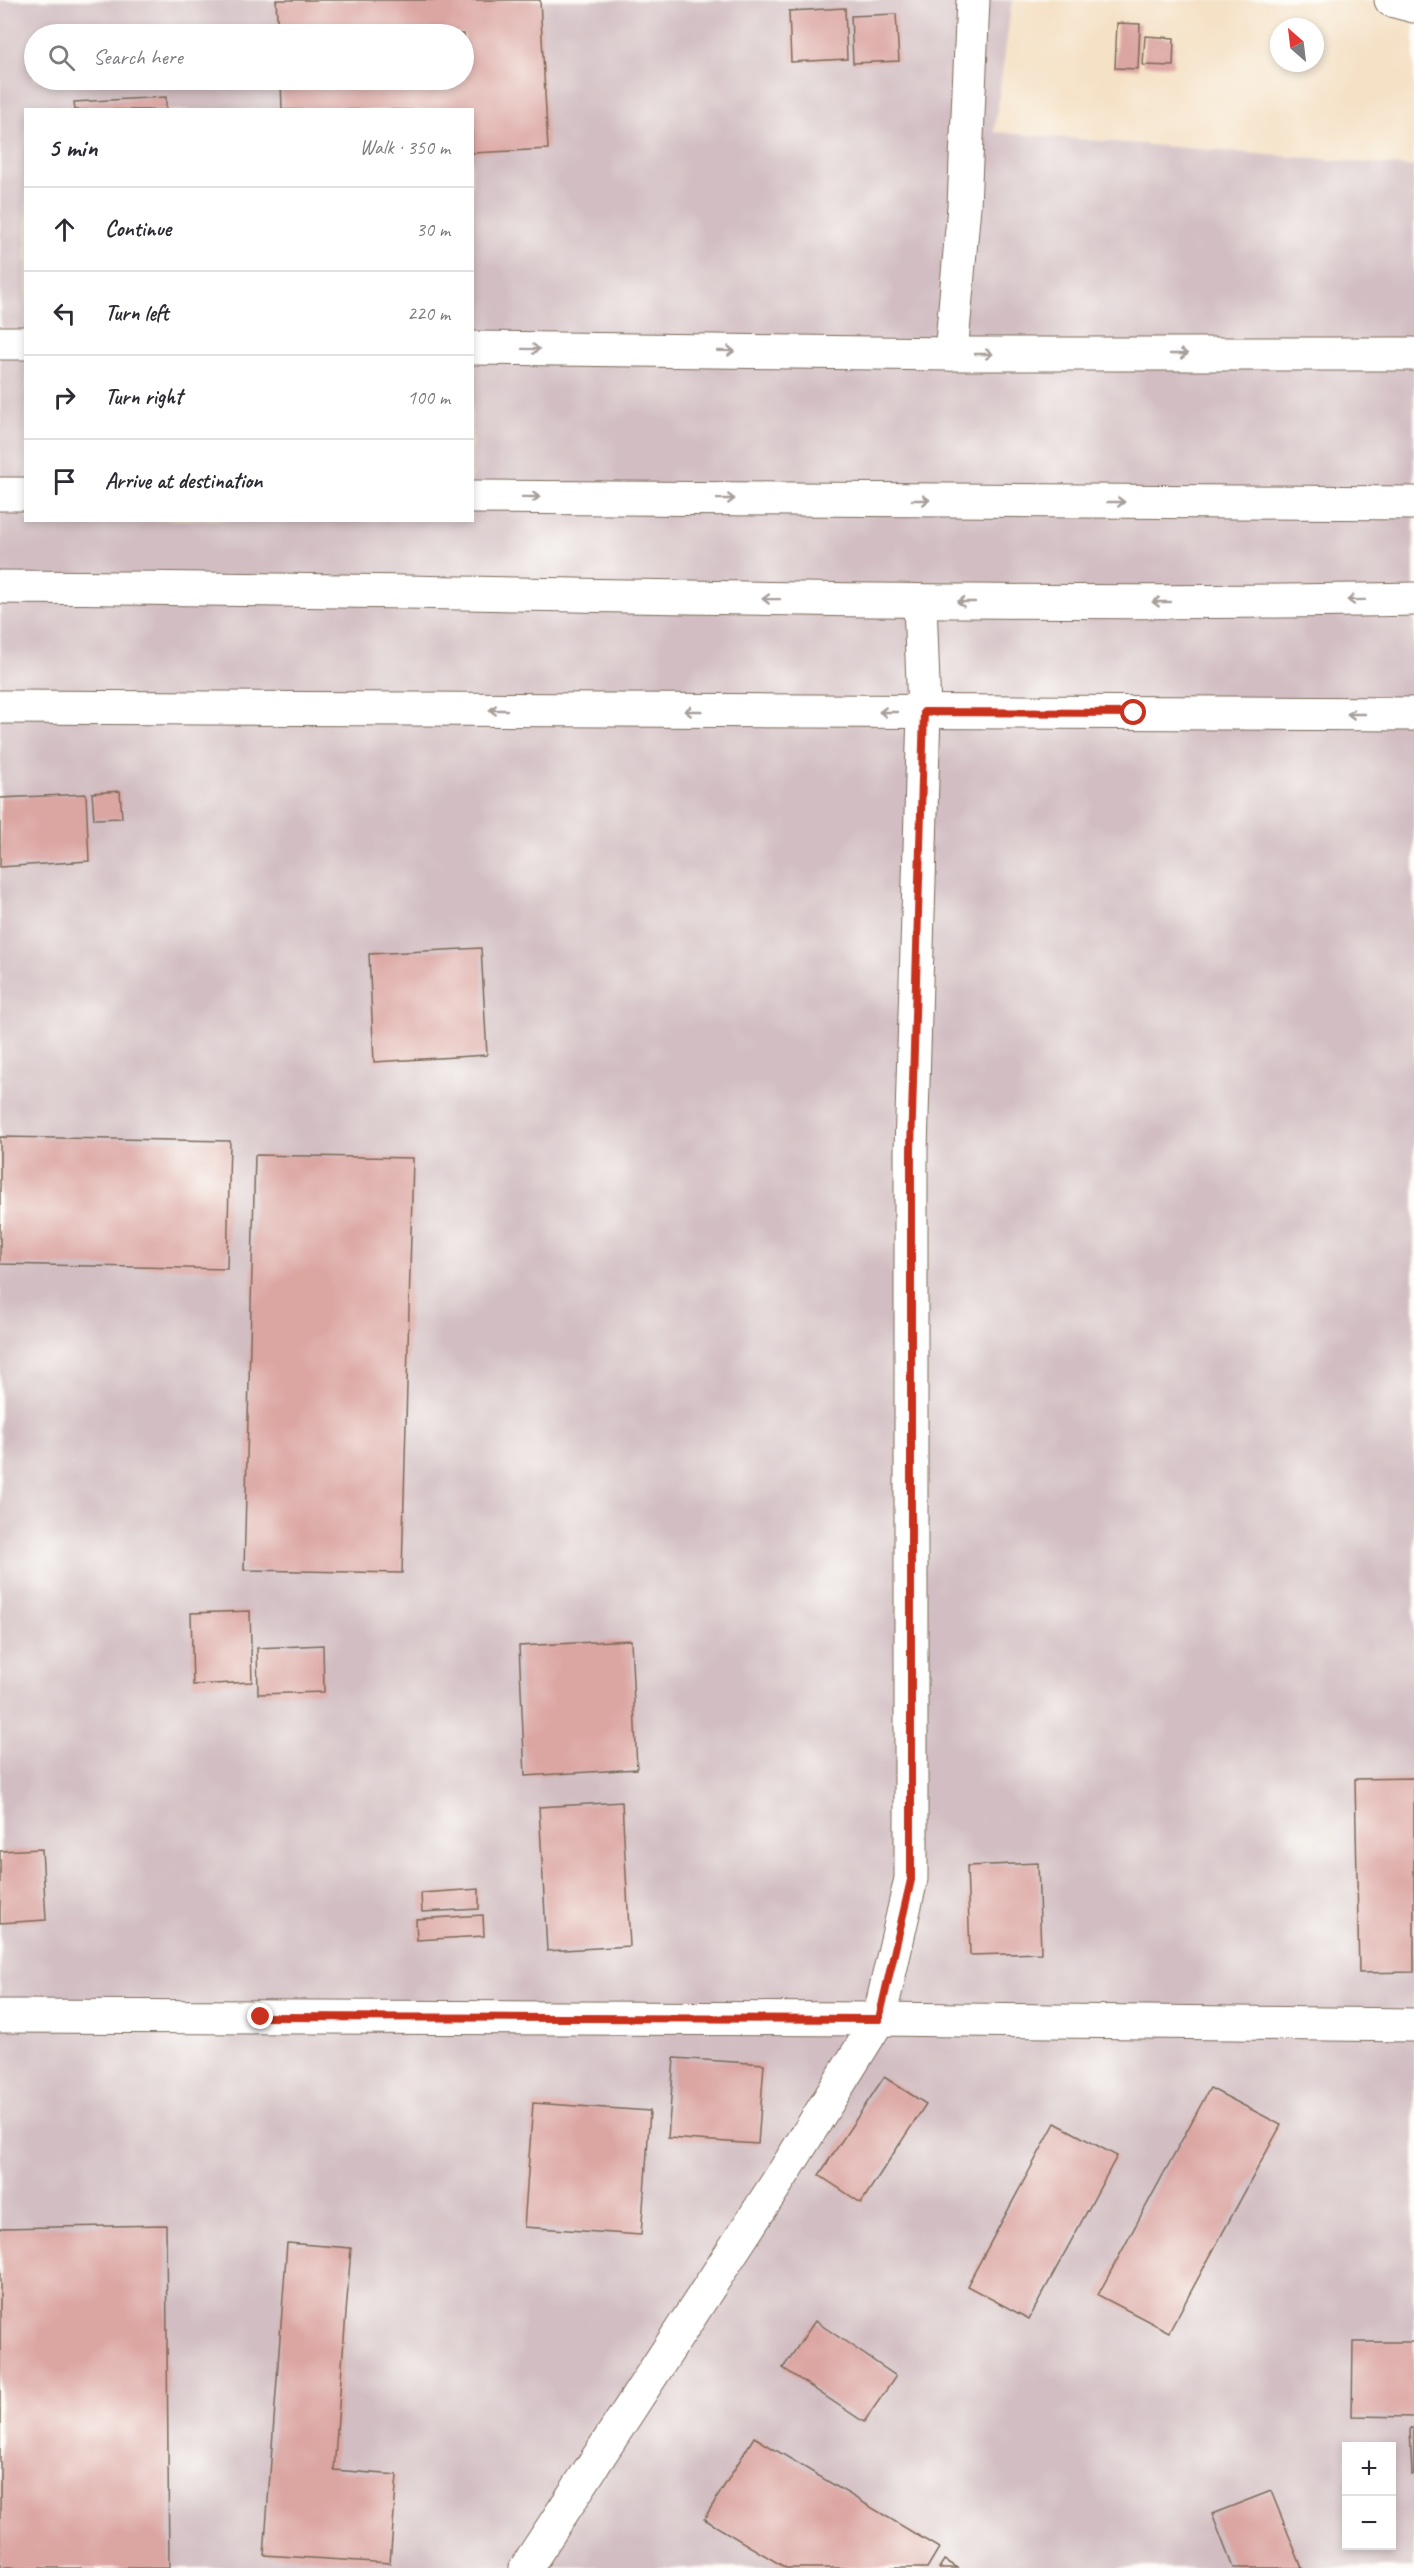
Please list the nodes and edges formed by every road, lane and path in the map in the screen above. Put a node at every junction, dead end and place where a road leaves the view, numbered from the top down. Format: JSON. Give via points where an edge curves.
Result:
{"nodes":[{"id":1,"x":973,"y":0,"type":"edge"},
{"id":2,"x":1391,"y":0,"type":"edge"},
{"id":3,"x":1414,"y":6,"type":"edge"},
{"id":4,"x":0,"y":343,"type":"edge"},
{"id":5,"x":24,"y":343,"type":"edge"},
{"id":6,"x":474,"y":348,"type":"edge"},
{"id":7,"x":951,"y":354,"type":"junction"},
{"id":8,"x":1414,"y":354,"type":"edge"},
{"id":9,"x":0,"y":494,"type":"edge"},
{"id":10,"x":24,"y":494,"type":"edge"},
{"id":11,"x":474,"y":497,"type":"edge"},
{"id":12,"x":1414,"y":502,"type":"edge"},
{"id":13,"x":0,"y":587,"type":"edge"},
{"id":14,"x":1414,"y":599,"type":"edge"},
{"id":15,"x":920,"y":602,"type":"junction"},
{"id":16,"x":0,"y":708,"type":"edge"},
{"id":17,"x":924,"y":712,"type":"junction"},
{"id":18,"x":1414,"y":714,"type":"edge"},
{"id":19,"x":0,"y":2016,"type":"edge"},
{"id":20,"x":879,"y":2019,"type":"junction"},
{"id":21,"x":1414,"y":2025,"type":"edge"},
{"id":22,"x":526,"y":2568,"type":"edge"}],
"edges":[{"from":1,"to":7,"type":"main road","via":[[964,206]]},
{"from":2,"to":3,"type":"main road"},
{"from":4,"to":5,"type":"main road"},
{"from":6,"to":7,"type":"main road","one_way":true},
{"from":7,"to":8,"type":"main road","one_way":true},
{"from":9,"to":10,"type":"main road"},
{"from":11,"to":12,"type":"main road","one_way":true},
{"from":15,"to":13,"type":"main road","one_way":true},
{"from":14,"to":15,"type":"main road","one_way":true},
{"from":15,"to":17,"type":"main road"},
{"from":17,"to":16,"type":"main road","one_way":true},
{"from":18,"to":17,"type":"main road","one_way":true},
{"from":17,"to":20,"type":"main road","via":[[911,1150],[911,1880]]},
{"from":19,"to":20,"type":"main road"},
{"from":20,"to":21,"type":"main road"},
{"from":20,"to":22,"type":"main road"}]}
